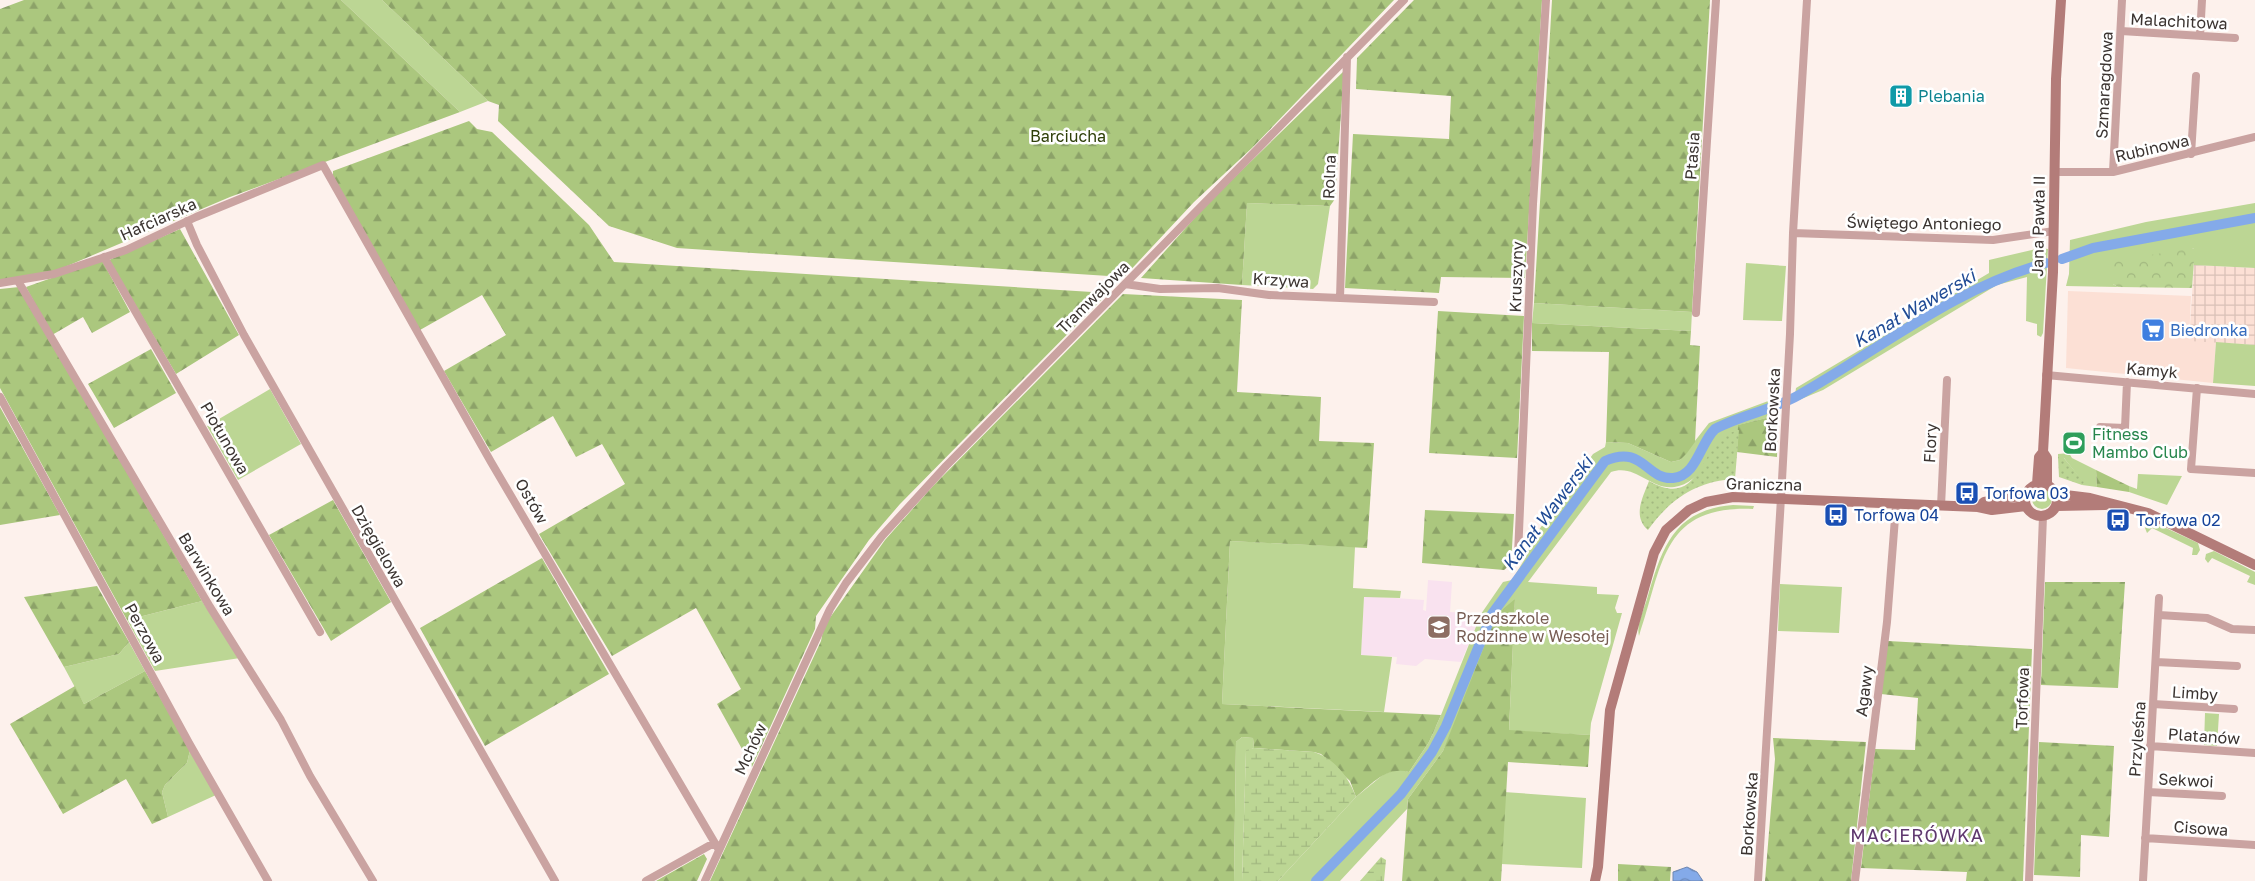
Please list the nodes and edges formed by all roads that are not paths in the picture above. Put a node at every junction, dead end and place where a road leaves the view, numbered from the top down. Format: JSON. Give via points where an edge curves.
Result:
{"nodes":[{"id":1,"x":1404,"y":0,"type":"edge"},
{"id":2,"x":1546,"y":0,"type":"edge"},
{"id":3,"x":1716,"y":0,"type":"edge"},
{"id":4,"x":1808,"y":0,"type":"edge"},
{"id":5,"x":2061,"y":0,"type":"edge"},
{"id":6,"x":2122,"y":0,"type":"edge"},
{"id":7,"x":2202,"y":0,"type":"edge"},
{"id":8,"x":2120,"y":31,"type":"junction"},
{"id":9,"x":2200,"y":36,"type":"junction"},
{"id":10,"x":2235,"y":38,"type":"dead end"},
{"id":11,"x":1347,"y":57,"type":"junction"},
{"id":12,"x":2196,"y":76,"type":"dead end"},
{"id":13,"x":2255,"y":136,"type":"edge"},
{"id":14,"x":2191,"y":154,"type":"junction"},
{"id":15,"x":322,"y":165,"type":"joint"},
{"id":16,"x":2054,"y":172,"type":"junction"},
{"id":17,"x":2113,"y":172,"type":"junction"},
{"id":18,"x":187,"y":221,"type":"junction"},
{"id":19,"x":2054,"y":232,"type":"junction"},
{"id":20,"x":1793,"y":233,"type":"junction"},
{"id":21,"x":104,"y":258,"type":"junction"},
{"id":22,"x":18,"y":281,"type":"junction"},
{"id":23,"x":0,"y":283,"type":"edge"},
{"id":24,"x":1126,"y":284,"type":"junction"},
{"id":25,"x":1340,"y":298,"type":"junction"},
{"id":26,"x":1434,"y":302,"type":"dead end"},
{"id":27,"x":1696,"y":313,"type":"dead end"},
{"id":28,"x":2046,"y":375,"type":"junction"},
{"id":29,"x":1947,"y":380,"type":"dead end"},
{"id":30,"x":2127,"y":382,"type":"junction"},
{"id":31,"x":2197,"y":388,"type":"junction"},
{"id":32,"x":2255,"y":394,"type":"edge"},
{"id":33,"x":0,"y":397,"type":"edge"},
{"id":34,"x":2100,"y":427,"type":"dead end"},
{"id":35,"x":2255,"y":473,"type":"edge"},
{"id":36,"x":2042,"y":484,"type":"junction"},
{"id":37,"x":2057,"y":494,"type":"junction"},
{"id":38,"x":2026,"y":495,"type":"junction"},
{"id":39,"x":1782,"y":498,"type":"junction"},
{"id":40,"x":2108,"y":504,"type":"junction"},
{"id":41,"x":1896,"y":505,"type":"junction"},
{"id":42,"x":1941,"y":506,"type":"junction"},
{"id":43,"x":2026,"y":506,"type":"junction"},
{"id":44,"x":2057,"y":506,"type":"junction"},
{"id":45,"x":1978,"y":507,"type":"junction"},
{"id":46,"x":2043,"y":516,"type":"junction"},
{"id":47,"x":1518,"y":555,"type":"dead end"},
{"id":48,"x":2255,"y":565,"type":"edge"},
{"id":49,"x":2159,"y":598,"type":"dead end"},
{"id":50,"x":2159,"y":615,"type":"junction"},
{"id":51,"x":820,"y":628,"type":"joint"},
{"id":52,"x":2255,"y":630,"type":"edge"},
{"id":53,"x":320,"y":632,"type":"dead end"},
{"id":54,"x":2156,"y":662,"type":"junction"},
{"id":55,"x":2238,"y":666,"type":"dead end"},
{"id":56,"x":2153,"y":704,"type":"junction"},
{"id":57,"x":2234,"y":709,"type":"dead end"},
{"id":58,"x":2150,"y":746,"type":"junction"},
{"id":59,"x":2255,"y":753,"type":"edge"},
{"id":60,"x":2148,"y":792,"type":"junction"},
{"id":61,"x":2222,"y":796,"type":"dead end"},
{"id":62,"x":2145,"y":838,"type":"junction"},
{"id":63,"x":2255,"y":845,"type":"edge"},
{"id":64,"x":717,"y":847,"type":"junction"},
{"id":65,"x":1598,"y":868,"type":"junction"},
{"id":66,"x":268,"y":881,"type":"edge"},
{"id":67,"x":373,"y":881,"type":"edge"},
{"id":68,"x":555,"y":881,"type":"edge"},
{"id":69,"x":646,"y":881,"type":"edge"},
{"id":70,"x":705,"y":881,"type":"edge"},
{"id":71,"x":1595,"y":881,"type":"edge"},
{"id":72,"x":1601,"y":881,"type":"edge"},
{"id":73,"x":1758,"y":881,"type":"edge"},
{"id":74,"x":1855,"y":881,"type":"edge"},
{"id":75,"x":2029,"y":881,"type":"edge"},
{"id":76,"x":2143,"y":881,"type":"edge"}],
"edges":[{"from":1,"to":11,"type":"street","name":"Tramwajowa"},
{"from":2,"to":47,"type":"street","name":"Kruszyny","via":[[1533,204]]},
{"from":3,"to":27,"type":"street","name":"Ptasia"},
{"from":4,"to":20,"type":"street","name":"Borkowska"},
{"from":5,"to":16,"type":"street","name":"Jana Pawła II"},
{"from":6,"to":8,"type":"street","name":"Szmaragdowa"},
{"from":7,"to":9,"type":"street"},
{"from":8,"to":9,"type":"street","name":"Malachitowa"},
{"from":8,"to":17,"type":"street","name":"Szmaragdowa"},
{"from":9,"to":10,"type":"street","name":"Malachitowa"},
{"from":11,"to":24,"type":"street","name":"Tramwajowa"},
{"from":11,"to":25,"type":"street","name":"Rolna"},
{"from":12,"to":14,"type":"street"},
{"from":13,"to":14,"type":"street","name":"Rubinowa"},
{"from":14,"to":17,"type":"street","name":"Rubinowa"},
{"from":15,"to":18,"type":"street","name":"Hafciarska"},
{"from":15,"to":64,"type":"street","name":"Ostów","via":[[491,462]]},
{"from":16,"to":17,"type":"street","name":"Rubinowa"},
{"from":16,"to":19,"type":"street","name":"Jana Pawła II"},
{"from":18,"to":21,"type":"street","name":"Hafciarska"},
{"from":18,"to":68,"type":"street","name":"Dzięgielowa","via":[[244,335]]},
{"from":19,"to":20,"type":"street","name":"Świętego Antoniego","via":[[1993,240]]},
{"from":19,"to":28,"type":"street","name":"Jana Pawła II"},
{"from":20,"to":39,"type":"street","name":"Borkowska"},
{"from":21,"to":22,"type":"street","name":"Hafciarska","via":[[54,274]]},
{"from":21,"to":53,"type":"street","name":"Piołunowa"},
{"from":22,"to":23,"type":"street","name":"Hafciarska"},
{"from":22,"to":67,"type":"street","name":"Barwinkowa","via":[[210,607],[281,720],[310,776]]},
{"from":24,"to":25,"type":"street","name":"Krzywa"},
{"from":24,"to":51,"type":"street","name":"Tramwajowa","via":[[946,466],[882,536],[846,583]]},
{"from":25,"to":26,"type":"street","name":"Krzywa"},
{"from":28,"to":30,"type":"street","name":"Kamyk"},
{"from":28,"to":36,"type":"street","name":"Jana Pawła II","via":[[2043,452],[2047,458]]},
{"from":29,"to":42,"type":"street","name":"Flory"},
{"from":30,"to":31,"type":"street","name":"Kamyk"},
{"from":30,"to":34,"type":"street","via":[[2125,428]]},
{"from":31,"to":32,"type":"street","name":"Kamyk"},
{"from":31,"to":35,"type":"street","via":[[2191,469]]},
{"from":33,"to":66,"type":"street","name":"Perzowa"},
{"from":36,"to":37,"type":"street"},
{"from":36,"to":38,"type":"street","via":[[2032,486]]},
{"from":37,"to":40,"type":"street"},
{"from":37,"to":44,"type":"street"},
{"from":38,"to":43,"type":"street"},
{"from":38,"to":45,"type":"street","name":"Graniczna","via":[[1984,502]]},
{"from":39,"to":41,"type":"street","name":"Graniczna"},
{"from":39,"to":65,"type":"street","name":"Graniczna","via":[[1733,497],[1706,502],[1680,516],[1666,530],[1657,546],[1610,710]]},
{"from":39,"to":73,"type":"street","name":"Borkowska"},
{"from":40,"to":44,"type":"street"},
{"from":40,"to":48,"type":"street","via":[[2161,518]]},
{"from":41,"to":42,"type":"street","name":"Graniczna"},
{"from":41,"to":74,"type":"street","name":"Agawy","via":[[1887,622]]},
{"from":42,"to":45,"type":"street","name":"Graniczna"},
{"from":43,"to":45,"type":"street","name":"Graniczna","via":[[1992,510]]},
{"from":43,"to":46,"type":"street","via":[[2033,514]]},
{"from":44,"to":46,"type":"street","via":[[2053,512]]},
{"from":46,"to":75,"type":"street","name":"Torfowa"},
{"from":49,"to":50,"type":"street","name":"Przyleśna"},
{"from":50,"to":52,"type":"street","via":[[2206,618],[2232,629]]},
{"from":50,"to":54,"type":"street","name":"Przyleśna"},
{"from":51,"to":64,"type":"street","name":"Mchów"},
{"from":54,"to":55,"type":"street"},
{"from":54,"to":56,"type":"street","name":"Przyleśna"},
{"from":56,"to":57,"type":"street","name":"Limby"},
{"from":56,"to":58,"type":"street","name":"Przyleśna"},
{"from":58,"to":59,"type":"street","name":"Platanów"},
{"from":58,"to":60,"type":"street","name":"Przyleśna"},
{"from":60,"to":61,"type":"street","name":"Sekwoi"},
{"from":60,"to":62,"type":"street","name":"Przyleśna"},
{"from":62,"to":63,"type":"street","name":"Cisowa"},
{"from":62,"to":76,"type":"street","name":"Przyleśna"},
{"from":64,"to":69,"type":"street"},
{"from":64,"to":70,"type":"street","name":"Mchów"},
{"from":65,"to":71,"type":"street","name":"Graniczna"},
{"from":65,"to":72,"type":"street","name":"Graniczna"}]}
